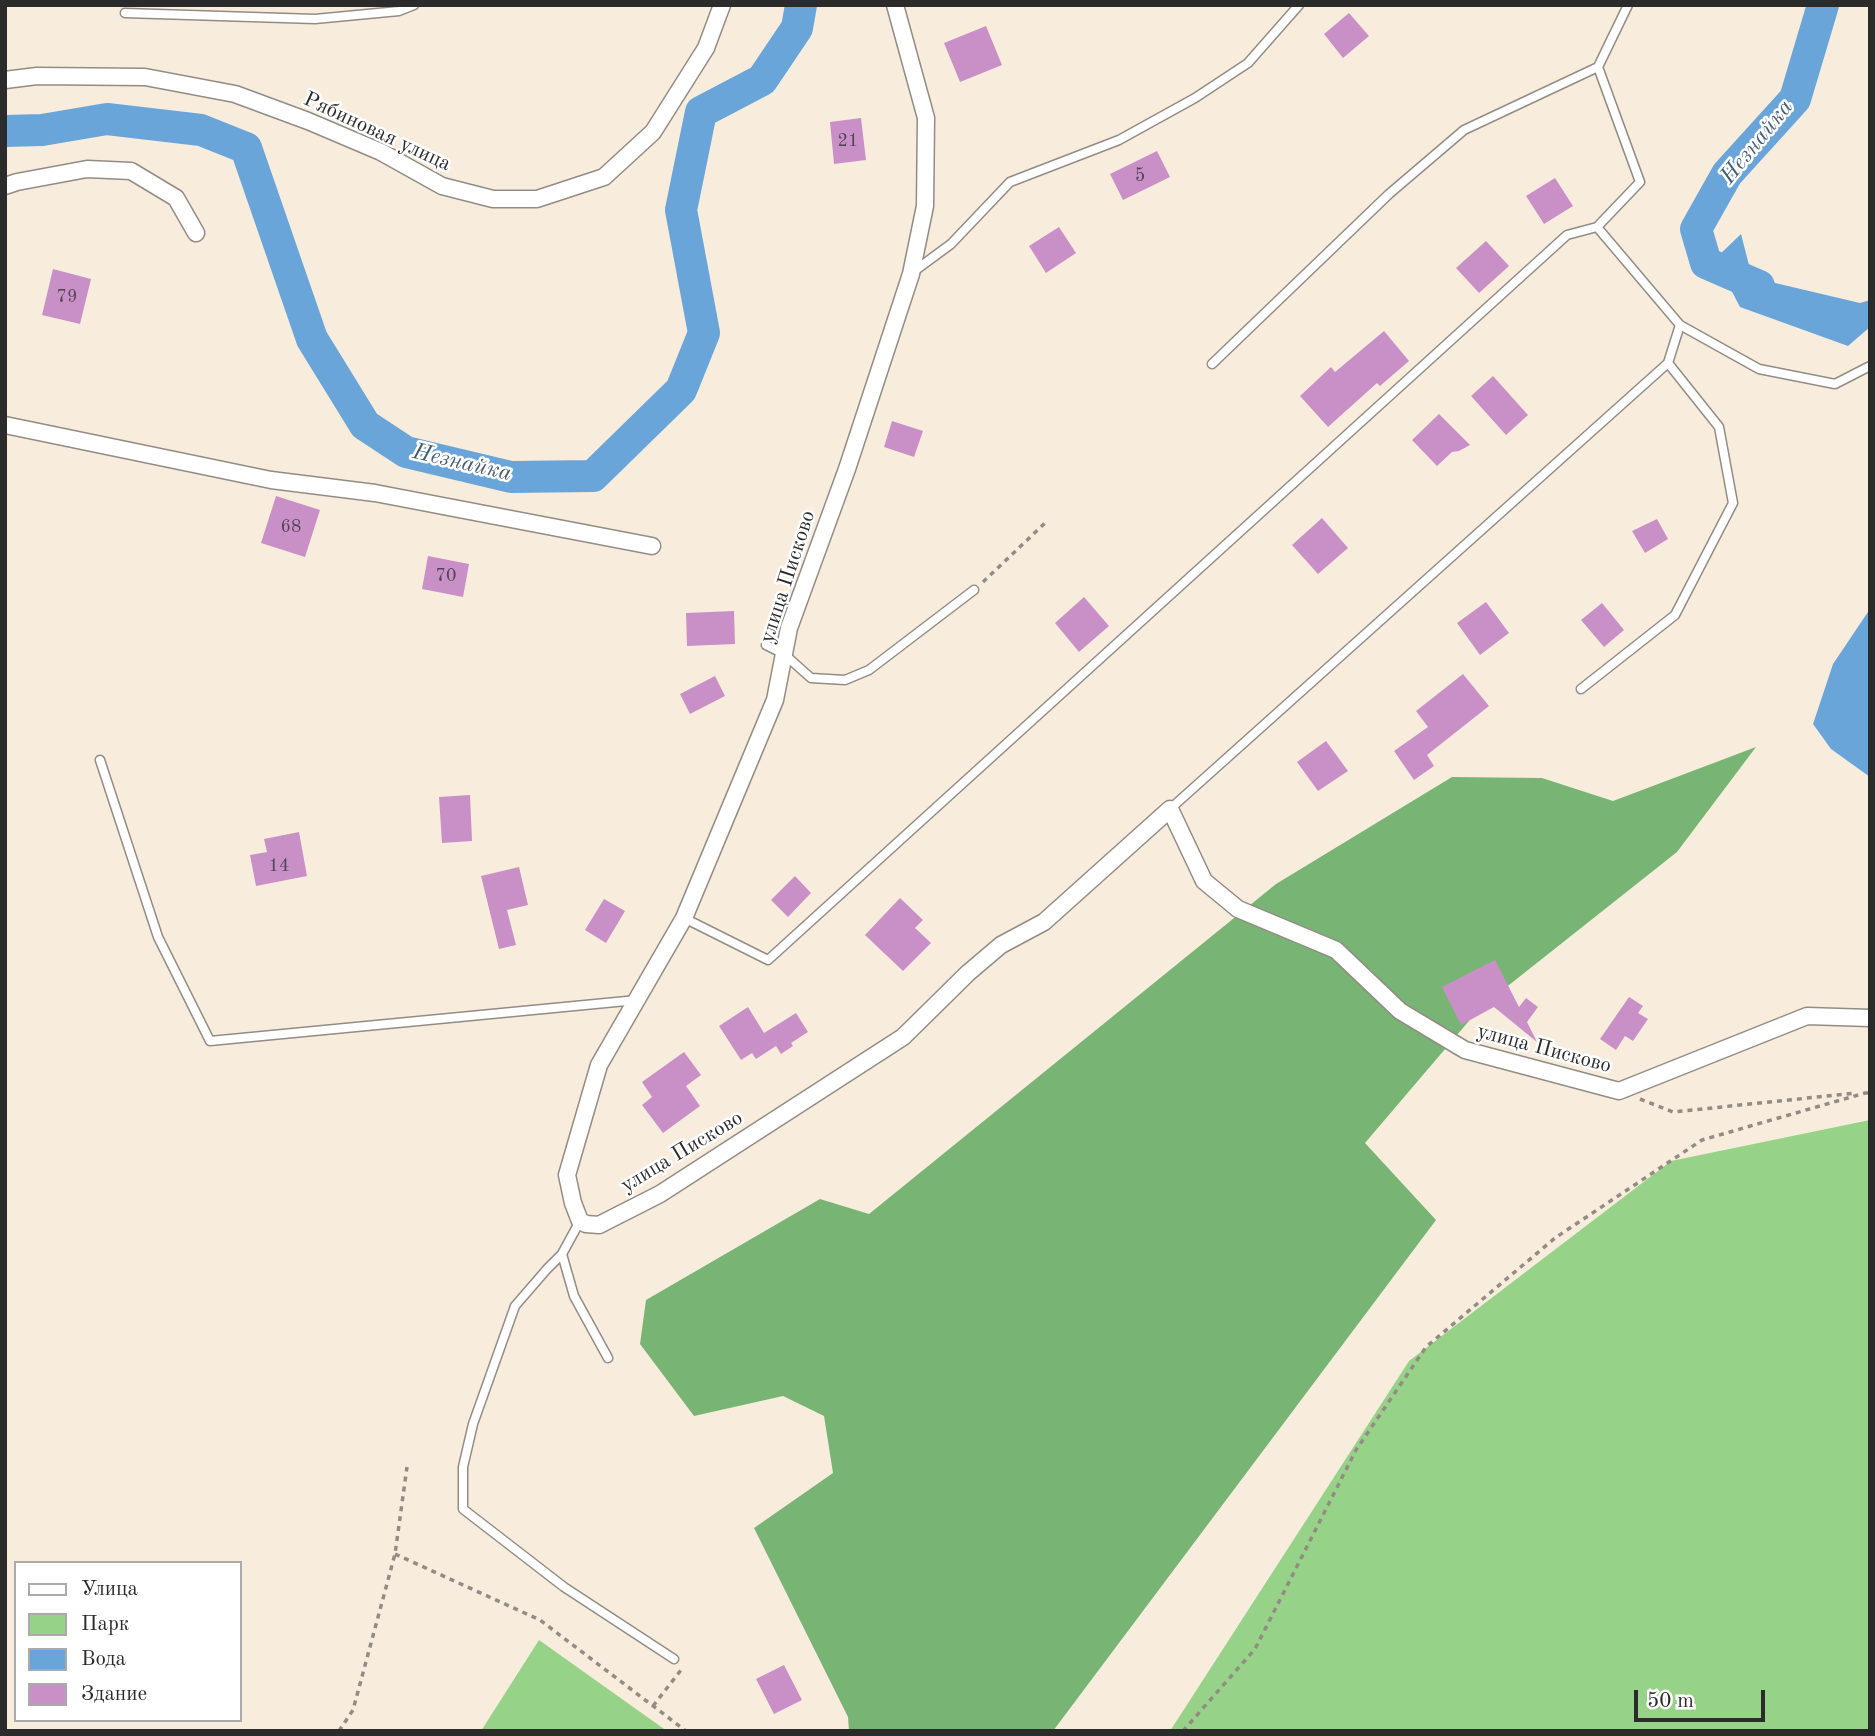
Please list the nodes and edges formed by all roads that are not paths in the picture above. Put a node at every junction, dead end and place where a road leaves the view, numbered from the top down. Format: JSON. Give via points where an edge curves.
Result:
{"nodes":[{"id":1,"x":414,"y":5,"type":"edge"},
{"id":2,"x":722,"y":5,"type":"edge"},
{"id":3,"x":895,"y":5,"type":"edge"},
{"id":4,"x":1299,"y":5,"type":"edge"},
{"id":5,"x":1628,"y":5,"type":"edge"},
{"id":6,"x":125,"y":13,"type":"dead end"},
{"id":7,"x":1598,"y":67,"type":"junction"},
{"id":8,"x":5,"y":80,"type":"edge"},
{"id":9,"x":5,"y":186,"type":"edge"},
{"id":10,"x":1597,"y":227,"type":"junction"},
{"id":11,"x":196,"y":233,"type":"dead end"},
{"id":12,"x":911,"y":274,"type":"junction"},
{"id":13,"x":1680,"y":325,"type":"junction"},
{"id":14,"x":1668,"y":363,"type":"junction"},
{"id":15,"x":1212,"y":364,"type":"dead end"},
{"id":16,"x":1870,"y":366,"type":"edge"},
{"id":17,"x":5,"y":425,"type":"edge"},
{"id":18,"x":652,"y":546,"type":"dead end"},
{"id":19,"x":974,"y":590,"type":"road end"},
{"id":20,"x":766,"y":645,"type":"dead end"},
{"id":21,"x":784,"y":654,"type":"junction"},
{"id":22,"x":1581,"y":689,"type":"dead end"},
{"id":23,"x":100,"y":760,"type":"dead end"},
{"id":24,"x":1170,"y":809,"type":"junction"},
{"id":25,"x":684,"y":918,"type":"junction"},
{"id":26,"x":638,"y":1000,"type":"junction"},
{"id":27,"x":1870,"y":1018,"type":"edge"},
{"id":28,"x":580,"y":1221,"type":"junction"},
{"id":29,"x":562,"y":1254,"type":"junction"},
{"id":30,"x":608,"y":1358,"type":"dead end"},
{"id":31,"x":674,"y":1659,"type":"road end"}],
"edges":[{"from":1,"to":6,"type":"lane","via":[[399,11],[315,19]]},
{"from":2,"to":8,"type":"street","name":"Рябиновая улица","via":[[706,48],[653,132],[604,177],[537,199],[493,199],[442,186],[381,152],[235,94],[145,77],[37,75]]},
{"from":3,"to":12,"type":"street","name":"улица Писково","via":[[926,118],[925,206]]},
{"from":4,"to":12,"type":"lane","via":[[1248,63],[1195,98],[1119,140],[1010,182],[951,244]]},
{"from":5,"to":7,"type":"lane"},
{"from":7,"to":10,"type":"lane","via":[[1640,182]]},
{"from":7,"to":15,"type":"lane","via":[[1464,130],[1388,194]]},
{"from":9,"to":11,"type":"street","via":[[87,169],[131,171],[176,198]]},
{"from":10,"to":13,"type":"lane"},
{"from":10,"to":25,"type":"lane","via":[[1567,235],[768,960]]},
{"from":12,"to":21,"type":"street","name":"улица Писково"},
{"from":13,"to":14,"type":"lane"},
{"from":13,"to":16,"type":"lane","via":[[1759,369],[1835,384]]},
{"from":14,"to":22,"type":"lane","via":[[1719,427],[1733,503],[1675,615]]},
{"from":14,"to":24,"type":"lane"},
{"from":17,"to":18,"type":"street","via":[[271,480],[375,493]]},
{"from":19,"to":21,"type":"lane","via":[[869,670],[845,680],[811,678]]},
{"from":20,"to":21,"type":"lane"},
{"from":21,"to":25,"type":"street","name":"улица Писково","via":[[775,700]]},
{"from":23,"to":26,"type":"lane","via":[[158,937],[210,1041]]},
{"from":24,"to":27,"type":"street","name":"улица Писково","via":[[1204,881],[1238,909],[1336,950],[1400,1011],[1465,1050],[1619,1091],[1807,1016]]},
{"from":24,"to":28,"type":"street","name":"улица Писково","via":[[1044,922],[1001,945],[968,973],[903,1037],[660,1194],[599,1224]]},
{"from":25,"to":26,"type":"street","name":"улица Писково"},
{"from":26,"to":28,"type":"street","name":"улица Писково","via":[[599,1065],[567,1175]]},
{"from":28,"to":29,"type":"lane"},
{"from":29,"to":30,"type":"lane","via":[[574,1296]]},
{"from":29,"to":31,"type":"lane","via":[[516,1306],[473,1424],[463,1467],[463,1509],[564,1587]]}]}
